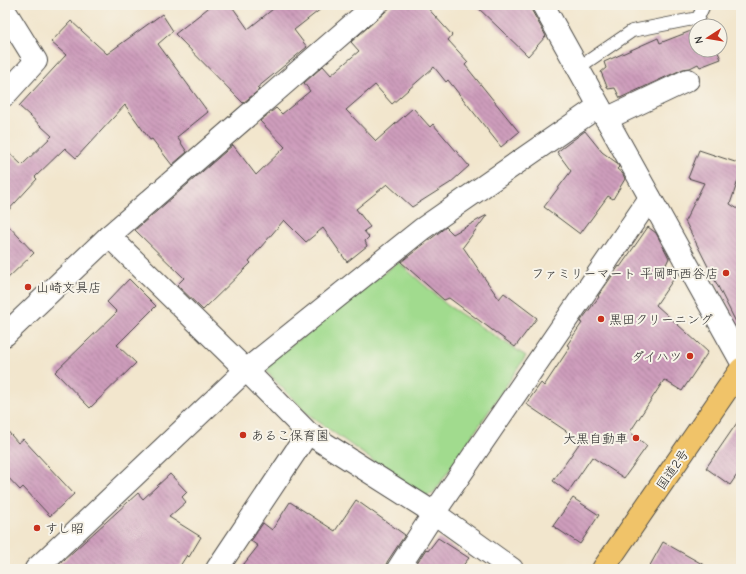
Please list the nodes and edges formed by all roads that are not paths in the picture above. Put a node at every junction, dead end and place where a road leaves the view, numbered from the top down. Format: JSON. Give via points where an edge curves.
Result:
{"nodes":[{"id":1,"x":375,"y":5,"type":"edge"},
{"id":2,"x":543,"y":5,"type":"edge"},
{"id":3,"x":704,"y":5,"type":"edge"},
{"id":4,"x":5,"y":11,"type":"edge"},
{"id":5,"x":578,"y":68,"type":"junction"},
{"id":6,"x":688,"y":80,"type":"dead end"},
{"id":7,"x":5,"y":95,"type":"edge"},
{"id":8,"x":603,"y":112,"type":"junction"},
{"id":9,"x":650,"y":198,"type":"junction"},
{"id":10,"x":109,"y":236,"type":"junction"},
{"id":11,"x":5,"y":335,"type":"edge"},
{"id":12,"x":741,"y":361,"type":"edge"},
{"id":13,"x":741,"y":369,"type":"edge"},
{"id":14,"x":246,"y":370,"type":"junction"},
{"id":15,"x":308,"y":433,"type":"junction"},
{"id":16,"x":434,"y":514,"type":"junction"},
{"id":17,"x":36,"y":569,"type":"edge"},
{"id":18,"x":217,"y":569,"type":"edge"},
{"id":19,"x":398,"y":569,"type":"edge"},
{"id":20,"x":512,"y":569,"type":"edge"},
{"id":21,"x":603,"y":569,"type":"edge"}],
"edges":[{"from":1,"to":10,"type":"street"},
{"from":2,"to":5,"type":"street"},
{"from":3,"to":5,"type":"lane","via":[[698,18],[632,31]]},
{"from":4,"to":7,"type":"street","via":[[36,61]]},
{"from":5,"to":8,"type":"street"},
{"from":6,"to":8,"type":"street"},
{"from":8,"to":9,"type":"street"},
{"from":8,"to":14,"type":"street","via":[[422,229]]},
{"from":9,"to":12,"type":"street"},
{"from":9,"to":16,"type":"street"},
{"from":10,"to":11,"type":"street"},
{"from":10,"to":14,"type":"street"},
{"from":13,"to":21,"type":"highway","name":"国道2号"},
{"from":14,"to":15,"type":"street"},
{"from":14,"to":17,"type":"street"},
{"from":15,"to":16,"type":"street"},
{"from":15,"to":18,"type":"street"},
{"from":16,"to":19,"type":"street"},
{"from":16,"to":20,"type":"street"}]}
